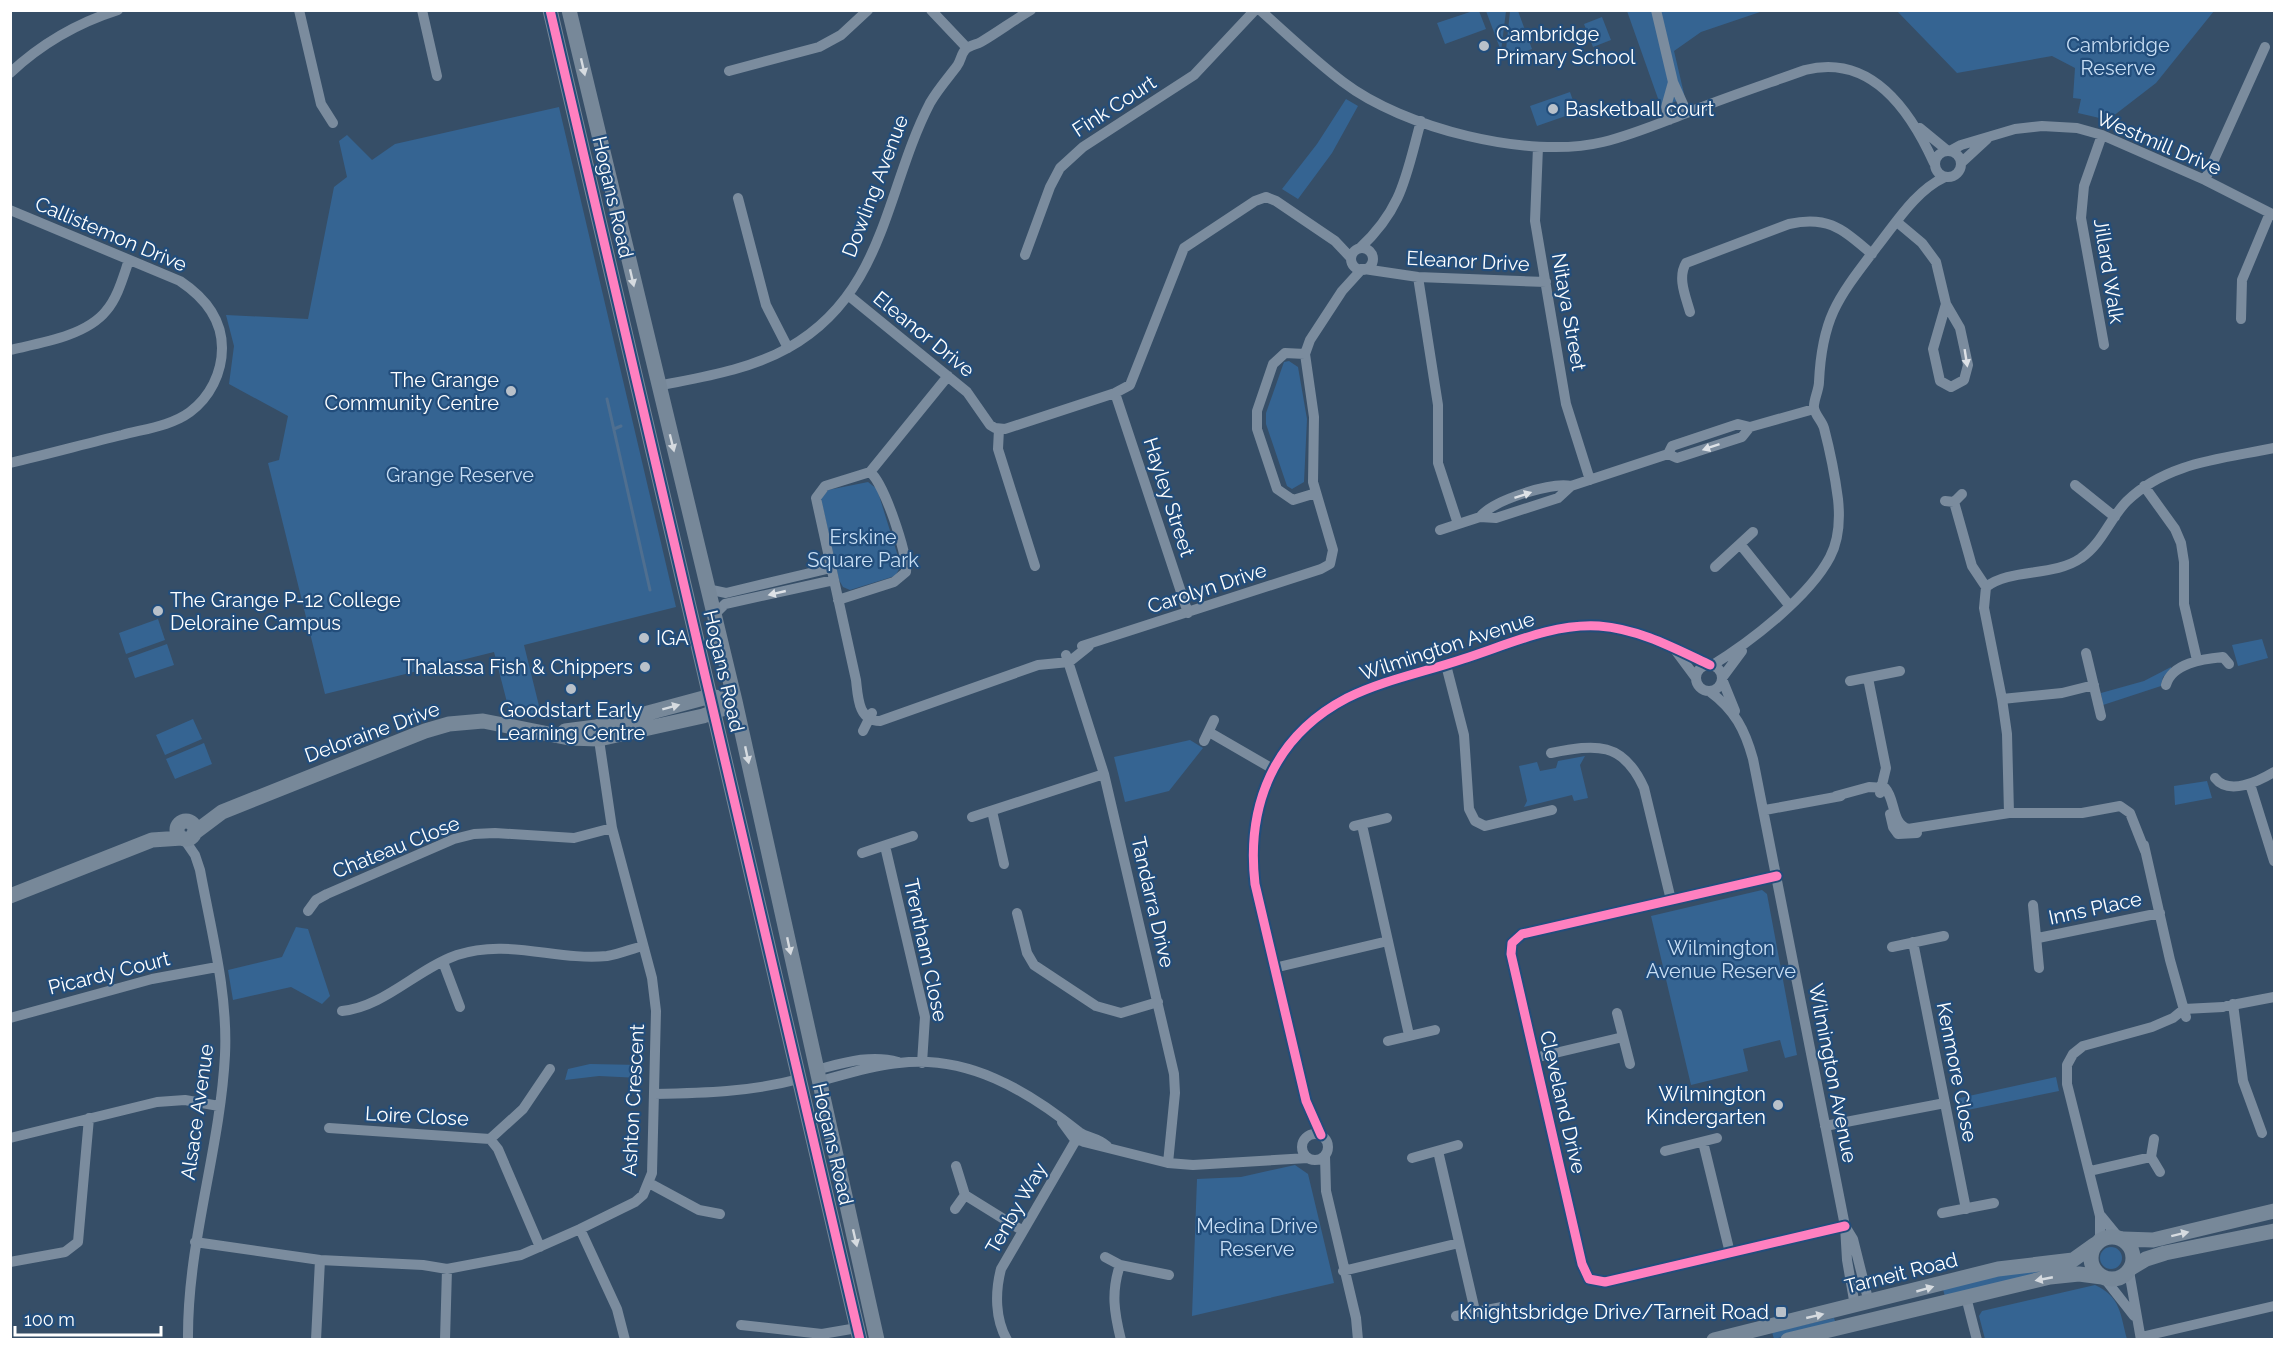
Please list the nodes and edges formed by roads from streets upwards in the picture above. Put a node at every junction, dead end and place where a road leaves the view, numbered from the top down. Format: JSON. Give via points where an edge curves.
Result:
{"nodes":[{"id":1,"x":118,"y":10,"type":"edge"},
{"id":2,"x":299,"y":10,"type":"edge"},
{"id":3,"x":422,"y":10,"type":"edge"},
{"id":4,"x":550,"y":10,"type":"edge"},
{"id":5,"x":569,"y":10,"type":"edge"},
{"id":6,"x":868,"y":10,"type":"edge"},
{"id":7,"x":931,"y":10,"type":"edge"},
{"id":8,"x":1031,"y":10,"type":"edge"},
{"id":9,"x":1257,"y":10,"type":"edge"},
{"id":10,"x":1656,"y":10,"type":"edge"},
{"id":11,"x":2265,"y":47,"type":"dead end"},
{"id":12,"x":967,"y":48,"type":"junction"},
{"id":13,"x":729,"y":71,"type":"dead end"},
{"id":14,"x":10,"y":73,"type":"edge"},
{"id":15,"x":437,"y":76,"type":"dead end"},
{"id":16,"x":1673,"y":82,"type":"junction"},
{"id":17,"x":1687,"y":112,"type":"junction"},
{"id":18,"x":1669,"y":120,"type":"junction"},
{"id":19,"x":1421,"y":121,"type":"junction"},
{"id":20,"x":333,"y":123,"type":"dead end"},
{"id":21,"x":1912,"y":123,"type":"junction"},
{"id":22,"x":2102,"y":135,"type":"junction"},
{"id":23,"x":1989,"y":137,"type":"junction"},
{"id":24,"x":1538,"y":147,"type":"junction"},
{"id":25,"x":1949,"y":151,"type":"junction"},
{"id":26,"x":1961,"y":163,"type":"junction"},
{"id":27,"x":1934,"y":165,"type":"junction"},
{"id":28,"x":1945,"y":177,"type":"junction"},
{"id":29,"x":2205,"y":180,"type":"junction"},
{"id":30,"x":1917,"y":197,"type":"junction"},
{"id":31,"x":738,"y":198,"type":"dead end"},
{"id":32,"x":10,"y":210,"type":"edge"},
{"id":33,"x":2272,"y":214,"type":"edge"},
{"id":34,"x":1897,"y":222,"type":"junction"},
{"id":35,"x":1377,"y":234,"type":"junction"},
{"id":36,"x":1355,"y":254,"type":"junction"},
{"id":37,"x":1872,"y":254,"type":"junction"},
{"id":38,"x":1025,"y":255,"type":"dead end"},
{"id":39,"x":1372,"y":256,"type":"junction"},
{"id":40,"x":129,"y":260,"type":"junction"},
{"id":41,"x":1363,"y":269,"type":"junction"},
{"id":42,"x":1388,"y":274,"type":"junction"},
{"id":43,"x":1418,"y":278,"type":"junction"},
{"id":44,"x":1546,"y":282,"type":"junction"},
{"id":45,"x":1342,"y":291,"type":"junction"},
{"id":46,"x":848,"y":295,"type":"junction"},
{"id":47,"x":1946,"y":304,"type":"junction"},
{"id":48,"x":1690,"y":312,"type":"dead end"},
{"id":49,"x":2241,"y":319,"type":"dead end"},
{"id":50,"x":646,"y":335,"type":"junction"},
{"id":51,"x":628,"y":341,"type":"junction"},
{"id":52,"x":2104,"y":345,"type":"dead end"},
{"id":53,"x":788,"y":348,"type":"junction"},
{"id":54,"x":10,"y":350,"type":"edge"},
{"id":55,"x":1305,"y":354,"type":"junction"},
{"id":56,"x":948,"y":376,"type":"junction"},
{"id":57,"x":658,"y":386,"type":"junction"},
{"id":58,"x":639,"y":390,"type":"junction"},
{"id":59,"x":1115,"y":393,"type":"junction"},
{"id":60,"x":1814,"y":409,"type":"junction"},
{"id":61,"x":999,"y":429,"type":"junction"},
{"id":62,"x":2274,"y":448,"type":"edge"},
{"id":63,"x":10,"y":463,"type":"edge"},
{"id":64,"x":870,"y":472,"type":"junction"},
{"id":65,"x":1590,"y":480,"type":"junction"},
{"id":66,"x":2075,"y":485,"type":"dead end"},
{"id":67,"x":2144,"y":486,"type":"junction"},
{"id":68,"x":1316,"y":493,"type":"junction"},
{"id":69,"x":1954,"y":499,"type":"dead end"},
{"id":70,"x":2115,"y":516,"type":"junction"},
{"id":71,"x":1458,"y":524,"type":"junction"},
{"id":72,"x":1440,"y":530,"type":"dead end"},
{"id":73,"x":1753,"y":532,"type":"dead end"},
{"id":74,"x":1740,"y":544,"type":"junction"},
{"id":75,"x":1035,"y":566,"type":"dead end"},
{"id":76,"x":1715,"y":567,"type":"dead end"},
{"id":77,"x":831,"y":568,"type":"junction"},
{"id":78,"x":834,"y":580,"type":"junction"},
{"id":79,"x":1986,"y":587,"type":"junction"},
{"id":80,"x":707,"y":589,"type":"junction"},
{"id":81,"x":838,"y":600,"type":"junction"},
{"id":82,"x":1789,"y":605,"type":"junction"},
{"id":83,"x":1188,"y":613,"type":"junction"},
{"id":84,"x":713,"y":616,"type":"junction"},
{"id":85,"x":1744,"y":645,"type":"junction"},
{"id":86,"x":1676,"y":651,"type":"junction"},
{"id":87,"x":2086,"y":653,"type":"dead end"},
{"id":88,"x":1068,"y":658,"type":"junction"},
{"id":89,"x":2198,"y":660,"type":"junction"},
{"id":90,"x":2229,"y":664,"type":"dead end"},
{"id":91,"x":1446,"y":665,"type":"junction"},
{"id":92,"x":1710,"y":666,"type":"junction"},
{"id":93,"x":1900,"y":671,"type":"dead end"},
{"id":94,"x":1696,"y":678,"type":"junction"},
{"id":95,"x":1722,"y":678,"type":"junction"},
{"id":96,"x":1868,"y":678,"type":"junction"},
{"id":97,"x":1851,"y":681,"type":"dead end"},
{"id":98,"x":2094,"y":685,"type":"junction"},
{"id":99,"x":2166,"y":685,"type":"dead end"},
{"id":100,"x":1709,"y":692,"type":"junction"},
{"id":101,"x":711,"y":696,"type":"junction"},
{"id":102,"x":2002,"y":699,"type":"junction"},
{"id":103,"x":735,"y":701,"type":"junction"},
{"id":104,"x":716,"y":713,"type":"junction"},
{"id":105,"x":871,"y":716,"type":"junction"},
{"id":106,"x":2101,"y":716,"type":"dead end"},
{"id":107,"x":1737,"y":717,"type":"junction"},
{"id":108,"x":1214,"y":720,"type":"dead end"},
{"id":109,"x":642,"y":723,"type":"junction"},
{"id":110,"x":863,"y":732,"type":"dead end"},
{"id":111,"x":598,"y":733,"type":"junction"},
{"id":112,"x":1551,"y":753,"type":"dead end"},
{"id":113,"x":1273,"y":769,"type":"junction"},
{"id":114,"x":2274,"y":772,"type":"edge"},
{"id":115,"x":1104,"y":774,"type":"junction"},
{"id":116,"x":2215,"y":778,"type":"dead end"},
{"id":117,"x":2250,"y":784,"type":"junction"},
{"id":118,"x":1881,"y":790,"type":"junction"},
{"id":119,"x":1552,"y":810,"type":"dead end"},
{"id":120,"x":1765,"y":810,"type":"junction"},
{"id":121,"x":992,"y":811,"type":"junction"},
{"id":122,"x":2009,"y":813,"type":"junction"},
{"id":123,"x":972,"y":817,"type":"dead end"},
{"id":124,"x":1387,"y":818,"type":"dead end"},
{"id":125,"x":612,"y":828,"type":"junction"},
{"id":126,"x":186,"y":833,"type":"junction"},
{"id":127,"x":913,"y":836,"type":"dead end"},
{"id":128,"x":885,"y":846,"type":"junction"},
{"id":129,"x":862,"y":853,"type":"dead end"},
{"id":130,"x":2274,"y":861,"type":"edge"},
{"id":131,"x":1003,"y":866,"type":"dead end"},
{"id":132,"x":1777,"y":876,"type":"junction"},
{"id":133,"x":10,"y":896,"type":"edge"},
{"id":134,"x":1671,"y":900,"type":"junction"},
{"id":135,"x":2033,"y":905,"type":"dead end"},
{"id":136,"x":308,"y":911,"type":"dead end"},
{"id":137,"x":1017,"y":913,"type":"dead end"},
{"id":138,"x":2160,"y":913,"type":"junction"},
{"id":139,"x":1944,"y":936,"type":"dead end"},
{"id":140,"x":2038,"y":938,"type":"junction"},
{"id":141,"x":1388,"y":941,"type":"junction"},
{"id":142,"x":1913,"y":942,"type":"junction"},
{"id":143,"x":643,"y":946,"type":"junction"},
{"id":144,"x":1892,"y":947,"type":"dead end"},
{"id":145,"x":443,"y":962,"type":"junction"},
{"id":146,"x":217,"y":967,"type":"junction"},
{"id":147,"x":1274,"y":968,"type":"junction"},
{"id":148,"x":2039,"y":968,"type":"dead end"},
{"id":149,"x":2274,"y":997,"type":"edge"},
{"id":150,"x":1158,"y":1002,"type":"junction"},
{"id":151,"x":460,"y":1006,"type":"dead end"},
{"id":152,"x":2228,"y":1006,"type":"junction"},
{"id":153,"x":342,"y":1011,"type":"dead end"},
{"id":154,"x":1617,"y":1013,"type":"dead end"},
{"id":155,"x":2185,"y":1013,"type":"junction"},
{"id":156,"x":10,"y":1018,"type":"edge"},
{"id":157,"x":1435,"y":1030,"type":"dead end"},
{"id":158,"x":1409,"y":1035,"type":"junction"},
{"id":159,"x":1623,"y":1037,"type":"junction"},
{"id":160,"x":1388,"y":1041,"type":"dead end"},
{"id":161,"x":1534,"y":1058,"type":"junction"},
{"id":162,"x":922,"y":1062,"type":"junction"},
{"id":163,"x":1630,"y":1064,"type":"dead end"},
{"id":164,"x":550,"y":1069,"type":"dead end"},
{"id":165,"x":817,"y":1076,"type":"junction"},
{"id":166,"x":799,"y":1079,"type":"junction"},
{"id":167,"x":654,"y":1094,"type":"junction"},
{"id":168,"x":1306,"y":1101,"type":"junction"},
{"id":169,"x":1945,"y":1104,"type":"junction"},
{"id":170,"x":219,"y":1106,"type":"junction"},
{"id":171,"x":89,"y":1119,"type":"junction"},
{"id":172,"x":1825,"y":1126,"type":"junction"},
{"id":173,"x":329,"y":1128,"type":"dead end"},
{"id":174,"x":2262,"y":1133,"type":"dead end"},
{"id":175,"x":1321,"y":1135,"type":"junction"},
{"id":176,"x":1078,"y":1136,"type":"junction"},
{"id":177,"x":10,"y":1138,"type":"edge"},
{"id":178,"x":1305,"y":1138,"type":"junction"},
{"id":179,"x":1717,"y":1138,"type":"dead end"},
{"id":180,"x":490,"y":1139,"type":"junction"},
{"id":181,"x":2154,"y":1139,"type":"dead end"},
{"id":182,"x":1703,"y":1142,"type":"junction"},
{"id":183,"x":1458,"y":1145,"type":"dead end"},
{"id":184,"x":1438,"y":1151,"type":"junction"},
{"id":185,"x":1665,"y":1151,"type":"dead end"},
{"id":186,"x":1325,"y":1156,"type":"junction"},
{"id":187,"x":2151,"y":1157,"type":"junction"},
{"id":188,"x":1412,"y":1158,"type":"dead end"},
{"id":189,"x":1272,"y":1159,"type":"junction"},
{"id":190,"x":1309,"y":1159,"type":"junction"},
{"id":191,"x":1168,"y":1162,"type":"junction"},
{"id":192,"x":956,"y":1166,"type":"dead end"},
{"id":193,"x":2090,"y":1171,"type":"junction"},
{"id":194,"x":2160,"y":1172,"type":"dead end"},
{"id":195,"x":649,"y":1184,"type":"junction"},
{"id":196,"x":1326,"y":1191,"type":"junction"},
{"id":197,"x":965,"y":1195,"type":"junction"},
{"id":198,"x":1994,"y":1203,"type":"dead end"},
{"id":199,"x":955,"y":1209,"type":"dead end"},
{"id":200,"x":1966,"y":1209,"type":"junction"},
{"id":201,"x":2274,"y":1211,"type":"edge"},
{"id":202,"x":1942,"y":1213,"type":"dead end"},
{"id":203,"x":720,"y":1214,"type":"dead end"},
{"id":204,"x":2100,"y":1216,"type":"junction"},
{"id":205,"x":1845,"y":1226,"type":"junction"},
{"id":206,"x":580,"y":1229,"type":"junction"},
{"id":207,"x":1023,"y":1231,"type":"junction"},
{"id":208,"x":2274,"y":1232,"type":"edge"},
{"id":209,"x":2121,"y":1238,"type":"junction"},
{"id":210,"x":195,"y":1242,"type":"junction"},
{"id":211,"x":1459,"y":1243,"type":"junction"},
{"id":212,"x":2095,"y":1244,"type":"junction"},
{"id":213,"x":540,"y":1247,"type":"junction"},
{"id":214,"x":1730,"y":1253,"type":"junction"},
{"id":215,"x":1105,"y":1257,"type":"dead end"},
{"id":216,"x":321,"y":1260,"type":"junction"},
{"id":217,"x":10,"y":1262,"type":"edge"},
{"id":218,"x":1120,"y":1265,"type":"junction"},
{"id":219,"x":447,"y":1269,"type":"junction"},
{"id":220,"x":2130,"y":1270,"type":"junction"},
{"id":221,"x":1343,"y":1271,"type":"junction"},
{"id":222,"x":1169,"y":1275,"type":"dead end"},
{"id":223,"x":2103,"y":1278,"type":"junction"},
{"id":224,"x":1966,"y":1297,"type":"junction"},
{"id":225,"x":2274,"y":1306,"type":"edge"},
{"id":226,"x":1502,"y":1307,"type":"dead end"},
{"id":227,"x":1475,"y":1311,"type":"junction"},
{"id":228,"x":1863,"y":1311,"type":"junction"},
{"id":229,"x":1456,"y":1316,"type":"dead end"},
{"id":230,"x":2136,"y":1322,"type":"junction"},
{"id":231,"x":741,"y":1325,"type":"dead end"},
{"id":232,"x":858,"y":1334,"type":"edge"},
{"id":233,"x":2141,"y":1338,"type":"edge"},
{"id":234,"x":1360,"y":1339,"type":"edge"},
{"id":235,"x":1788,"y":1339,"type":"edge"},
{"id":236,"x":188,"y":1340,"type":"edge"},
{"id":237,"x":316,"y":1340,"type":"edge"},
{"id":238,"x":445,"y":1340,"type":"edge"},
{"id":239,"x":625,"y":1340,"type":"edge"},
{"id":240,"x":877,"y":1340,"type":"edge"},
{"id":241,"x":1007,"y":1340,"type":"edge"},
{"id":242,"x":1120,"y":1340,"type":"edge"},
{"id":243,"x":1714,"y":1340,"type":"edge"},
{"id":244,"x":1977,"y":1340,"type":"edge"}],
"edges":[{"from":1,"to":14,"type":"street","via":[[63,33]]},
{"from":2,"to":20,"type":"street","via":[[321,104]]},
{"from":3,"to":15,"type":"street"},
{"from":4,"to":51,"type":"street","name":"Hogans Road"},
{"from":5,"to":50,"type":"street","name":"Hogans Road","one_way":true},
{"from":6,"to":13,"type":"street","via":[[841,35],[819,47]]},
{"from":7,"to":12,"type":"street"},
{"from":8,"to":12,"type":"street","name":"Dowling Avenue"},
{"from":9,"to":19,"type":"street","via":[[1344,83]]},
{"from":9,"to":38,"type":"street","name":"Fink Court","via":[[1194,75],[1083,147],[1060,168]]},
{"from":10,"to":16,"type":"street"},
{"from":11,"to":29,"type":"street"},
{"from":12,"to":46,"type":"street","name":"Dowling Avenue","via":[[931,102],[873,255]]},
{"from":16,"to":17,"type":"street"},
{"from":16,"to":18,"type":"street","via":[[1667,102]]},
{"from":17,"to":18,"type":"street"},
{"from":17,"to":21,"type":"street","via":[[1805,70],[1838,65],[1874,81]]},
{"from":18,"to":24,"type":"street","via":[[1602,143]]},
{"from":19,"to":24,"type":"street","via":[[1504,144]]},
{"from":19,"to":35,"type":"street","via":[[1397,203]]},
{"from":21,"to":25,"type":"street"},
{"from":21,"to":27,"type":"street"},
{"from":22,"to":23,"type":"street","name":"Westmill Drive","via":[[2077,128],[2042,126]]},
{"from":22,"to":29,"type":"street","name":"Westmill Drive"},
{"from":22,"to":52,"type":"street","name":"Jillard Walk","via":[[2084,186],[2081,218]]},
{"from":23,"to":25,"type":"street","name":"Westmill Drive"},
{"from":23,"to":26,"type":"street","name":"Westmill Drive"},
{"from":24,"to":44,"type":"street","name":"Nitaya Street","via":[[1535,221]]},
{"from":25,"to":26,"type":"street","via":[[1958,155]]},
{"from":25,"to":27,"type":"street","via":[[1937,156]]},
{"from":26,"to":28,"type":"street","via":[[1957,174]]},
{"from":27,"to":28,"type":"street"},
{"from":27,"to":30,"type":"street"},
{"from":28,"to":30,"type":"street"},
{"from":29,"to":33,"type":"street","name":"Westmill Drive"},
{"from":30,"to":34,"type":"street"},
{"from":31,"to":53,"type":"street","via":[[766,305]]},
{"from":32,"to":40,"type":"street","name":"Callistemon Drive"},
{"from":33,"to":49,"type":"street","via":[[2242,280]]},
{"from":34,"to":37,"type":"street"},
{"from":34,"to":47,"type":"street","via":[[1932,255]]},
{"from":35,"to":36,"type":"street"},
{"from":35,"to":39,"type":"street"},
{"from":36,"to":39,"type":"street","name":"Eleanor Drive"},
{"from":36,"to":41,"type":"street","via":[[1355,267]]},
{"from":36,"to":45,"type":"street"},
{"from":36,"to":59,"type":"street","via":[[1266,197],[1255,201],[1193,241],[1179,256],[1135,379]]},
{"from":37,"to":48,"type":"street","via":[[1840,228],[1823,221],[1789,224],[1686,263],[1682,282]]},
{"from":37,"to":60,"type":"street","via":[[1834,308],[1819,357]]},
{"from":39,"to":41,"type":"street","via":[[1371,263]]},
{"from":39,"to":42,"type":"street","name":"Eleanor Drive"},
{"from":40,"to":54,"type":"street","via":[[112,302],[97,320],[78,330]]},
{"from":40,"to":63,"type":"street","name":"Callistemon Drive","via":[[180,281],[207,305],[222,347],[213,384],[200,404],[169,423]]},
{"from":41,"to":42,"type":"street","name":"Eleanor Drive"},
{"from":41,"to":45,"type":"street"},
{"from":42,"to":43,"type":"street","name":"Eleanor Drive"},
{"from":43,"to":44,"type":"street","name":"Eleanor Drive"},
{"from":43,"to":71,"type":"street","via":[[1438,405],[1438,464]]},
{"from":44,"to":65,"type":"street","name":"Nitaya Street","via":[[1566,404]]},
{"from":45,"to":55,"type":"street"},
{"from":46,"to":53,"type":"street","name":"Dowling Avenue","via":[[822,323]]},
{"from":46,"to":56,"type":"street","name":"Eleanor Drive"},
{"from":47,"to":47,"type":"street","one_way":true,"via":[[1959,322],[1968,364],[1964,380],[1951,387],[1940,381],[1933,349]]},
{"from":50,"to":51,"type":"street"},
{"from":50,"to":57,"type":"street","name":"Hogans Road"},
{"from":51,"to":58,"type":"street","name":"Hogans Road"},
{"from":53,"to":57,"type":"street","name":"Dowling Avenue","via":[[736,369]]},
{"from":55,"to":68,"type":"street","via":[[1314,417],[1311,471]]},
{"from":55,"to":68,"type":"street","via":[[1285,353],[1275,360],[1257,411],[1257,429],[1277,489],[1293,500]]},
{"from":56,"to":61,"type":"street","name":"Eleanor Drive","via":[[967,392],[990,425]]},
{"from":56,"to":64,"type":"street"},
{"from":57,"to":58,"type":"street","name":"Dowling Avenue"},
{"from":57,"to":80,"type":"street","name":"Hogans Road","one_way":true},
{"from":58,"to":101,"type":"street","name":"Hogans Road"},
{"from":59,"to":61,"type":"street"},
{"from":59,"to":83,"type":"street","name":"Hayley Street"},
{"from":60,"to":65,"type":"street","via":[[1750,427],[1738,424],[1672,446],[1668,454]]},
{"from":60,"to":82,"type":"street","via":[[1824,426],[1836,484],[1838,531],[1824,567]]},
{"from":61,"to":75,"type":"street","via":[[998,449]]},
{"from":62,"to":67,"type":"street","via":[[2184,466]]},
{"from":64,"to":77,"type":"street","via":[[825,486],[816,498]]},
{"from":64,"to":81,"type":"street","via":[[881,487],[906,572],[894,582]]},
{"from":65,"to":71,"type":"street","via":[[1571,486],[1554,485],[1488,508],[1480,517]]},
{"from":66,"to":70,"type":"street"},
{"from":67,"to":70,"type":"street"},
{"from":67,"to":89,"type":"street","via":[[2181,543],[2184,604]]},
{"from":68,"to":83,"type":"street","name":"Carolyn Drive","via":[[1333,558],[1321,569]]},
{"from":69,"to":79,"type":"street","via":[[1972,566]]},
{"from":70,"to":79,"type":"street","via":[[2081,558]]},
{"from":71,"to":72,"type":"street"},
{"from":73,"to":74,"type":"street"},
{"from":74,"to":76,"type":"street"},
{"from":74,"to":82,"type":"street"},
{"from":77,"to":78,"type":"street"},
{"from":77,"to":80,"type":"street","via":[[726,593]]},
{"from":78,"to":81,"type":"street"},
{"from":78,"to":84,"type":"street","one_way":true,"via":[[725,604]]},
{"from":79,"to":102,"type":"street","via":[[1984,608]]},
{"from":80,"to":84,"type":"street","name":"Hogans Road"},
{"from":81,"to":105,"type":"street","via":[[860,708]]},
{"from":82,"to":85,"type":"street"},
{"from":83,"to":88,"type":"street","name":"Carolyn Drive","via":[[1079,646]]},
{"from":84,"to":103,"type":"street","name":"Hogans Road"},
{"from":85,"to":92,"type":"street"},
{"from":85,"to":95,"type":"street"},
{"from":86,"to":91,"type":"street","name":"Wilmington Avenue","via":[[1626,630],[1574,627]]},
{"from":86,"to":92,"type":"street","name":"Wilmington Avenue"},
{"from":86,"to":94,"type":"street","name":"Wilmington Avenue"},
{"from":87,"to":98,"type":"street"},
{"from":88,"to":105,"type":"street","name":"Carolyn Drive","via":[[1054,656],[880,721]]},
{"from":88,"to":115,"type":"street","name":"Tandarra Drive"},
{"from":89,"to":90,"type":"street","via":[[2223,657]]},
{"from":89,"to":99,"type":"street","via":[[2172,674]]},
{"from":91,"to":113,"type":"street","name":"Wilmington Avenue","via":[[1347,698],[1309,723]]},
{"from":91,"to":119,"type":"street","via":[[1464,735],[1467,794],[1475,821],[1485,826]]},
{"from":92,"to":94,"type":"street","via":[[1700,669]]},
{"from":92,"to":95,"type":"street"},
{"from":93,"to":96,"type":"street"},
{"from":94,"to":100,"type":"street","via":[[1700,687]]},
{"from":95,"to":100,"type":"street","via":[[1717,688]]},
{"from":95,"to":107,"type":"street","name":"Wilmington Avenue"},
{"from":96,"to":97,"type":"street"},
{"from":96,"to":118,"type":"street","via":[[1886,768]]},
{"from":98,"to":102,"type":"street","via":[[2062,693]]},
{"from":98,"to":106,"type":"street"},
{"from":100,"to":107,"type":"street","name":"Wilmington Avenue"},
{"from":101,"to":103,"type":"street"},
{"from":101,"to":104,"type":"street","name":"Hogans Road"},
{"from":109,"to":101,"type":"street","name":"Deloraine Drive","one_way":true},
{"from":102,"to":122,"type":"street"},
{"from":103,"to":104,"type":"street","name":"Deloraine Drive"},
{"from":103,"to":165,"type":"street","name":"Hogans Road","one_way":true},
{"from":104,"to":109,"type":"street","name":"Deloraine Drive"},
{"from":104,"to":166,"type":"street","name":"Hogans Road"},
{"from":105,"to":110,"type":"street"},
{"from":107,"to":120,"type":"street","name":"Wilmington Avenue","via":[[1753,759]]},
{"from":108,"to":113,"type":"street","via":[[1206,736]]},
{"from":109,"to":111,"type":"street","name":"Deloraine Drive"},
{"from":111,"to":125,"type":"street","name":"Ashton Crescent"},
{"from":111,"to":126,"type":"street","name":"Deloraine Drive","via":[[569,738],[492,722],[449,724],[213,817]]},
{"from":112,"to":134,"type":"street","via":[[1586,747],[1612,750],[1637,772]]},
{"from":113,"to":147,"type":"street","name":"Wilmington Avenue","via":[[1258,805],[1252,858]]},
{"from":114,"to":117,"type":"street"},
{"from":115,"to":121,"type":"street"},
{"from":115,"to":150,"type":"street","name":"Tandarra Drive"},
{"from":116,"to":117,"type":"street","via":[[2228,786]]},
{"from":117,"to":130,"type":"street"},
{"from":118,"to":120,"type":"street"},
{"from":118,"to":122,"type":"street","via":[[1898,834]]},
{"from":120,"to":132,"type":"street","name":"Wilmington Avenue"},
{"from":121,"to":123,"type":"street"},
{"from":121,"to":131,"type":"street"},
{"from":122,"to":138,"type":"street","via":[[2071,812],[2110,801],[2125,802],[2138,818]]},
{"from":124,"to":141,"type":"street","via":[[1358,826]]},
{"from":125,"to":136,"type":"street","name":"Chateau Close","via":[[574,838],[495,833],[454,839],[327,894]]},
{"from":125,"to":143,"type":"street","name":"Ashton Crescent"},
{"from":126,"to":133,"type":"street","name":"Deloraine Drive","via":[[159,838]]},
{"from":126,"to":146,"type":"street","name":"Alsace Avenue","via":[[195,855]]},
{"from":127,"to":128,"type":"street"},
{"from":128,"to":129,"type":"street"},
{"from":128,"to":162,"type":"street","name":"Trentham Close","via":[[925,1017]]},
{"from":132,"to":134,"type":"street","name":"Cleveland Drive"},
{"from":132,"to":172,"type":"street","name":"Wilmington Avenue"},
{"from":134,"to":161,"type":"street","name":"Cleveland Drive","via":[[1514,939],[1511,954]]},
{"from":135,"to":140,"type":"street","name":"Inns Place"},
{"from":137,"to":150,"type":"street","via":[[1034,965],[1096,1006],[1121,1013]]},
{"from":138,"to":140,"type":"street","name":"Inns Place"},
{"from":138,"to":155,"type":"street"},
{"from":139,"to":142,"type":"street"},
{"from":140,"to":148,"type":"street","name":"Inns Place"},
{"from":141,"to":147,"type":"street"},
{"from":141,"to":158,"type":"street"},
{"from":142,"to":144,"type":"street"},
{"from":142,"to":169,"type":"street","name":"Kenmore Close"},
{"from":143,"to":145,"type":"street","via":[[598,956],[497,947],[456,955]]},
{"from":143,"to":167,"type":"street","name":"Ashton Crescent","via":[[656,1011]]},
{"from":145,"to":151,"type":"street"},
{"from":145,"to":153,"type":"street","via":[[365,1005]]},
{"from":146,"to":156,"type":"street","name":"Picardy Court","via":[[152,979]]},
{"from":146,"to":170,"type":"street","name":"Alsace Avenue","via":[[225,1037]]},
{"from":147,"to":168,"type":"street","name":"Wilmington Avenue"},
{"from":149,"to":152,"type":"street"},
{"from":150,"to":191,"type":"street","name":"Tandarra Drive","via":[[1174,1074]]},
{"from":152,"to":155,"type":"street"},
{"from":152,"to":174,"type":"street","via":[[2243,1081]]},
{"from":154,"to":159,"type":"street"},
{"from":155,"to":193,"type":"street","via":[[2170,1024],[2111,1040],[2082,1054],[2072,1070]]},
{"from":157,"to":158,"type":"street"},
{"from":158,"to":160,"type":"street"},
{"from":159,"to":161,"type":"street"},
{"from":159,"to":163,"type":"street"},
{"from":161,"to":214,"type":"street","name":"Cleveland Drive","via":[[1582,1264],[1589,1279],[1605,1282]]},
{"from":162,"to":165,"type":"street","via":[[856,1060]]},
{"from":162,"to":176,"type":"street","via":[[974,1068],[1064,1118]]},
{"from":164,"to":180,"type":"street","via":[[523,1109]]},
{"from":165,"to":166,"type":"street"},
{"from":165,"to":240,"type":"street","name":"Hogans Road","one_way":true},
{"from":166,"to":167,"type":"street","via":[[758,1089]]},
{"from":166,"to":232,"type":"street","name":"Hogans Road"},
{"from":167,"to":195,"type":"street","name":"Ashton Crescent"},
{"from":168,"to":175,"type":"street","name":"Wilmington Avenue"},
{"from":168,"to":178,"type":"street","name":"Wilmington Avenue"},
{"from":169,"to":172,"type":"street"},
{"from":169,"to":200,"type":"street","name":"Kenmore Close"},
{"from":170,"to":171,"type":"street","via":[[165,1101]]},
{"from":170,"to":210,"type":"street","name":"Alsace Avenue"},
{"from":171,"to":177,"type":"street"},
{"from":171,"to":217,"type":"street","via":[[76,1246],[65,1252]]},
{"from":172,"to":205,"type":"street","name":"Wilmington Avenue"},
{"from":173,"to":180,"type":"street","name":"Loire Close"},
{"from":175,"to":178,"type":"street"},
{"from":175,"to":186,"type":"street","via":[[1328,1144]]},
{"from":176,"to":191,"type":"street","via":[[1097,1137],[1107,1146]]},
{"from":176,"to":207,"type":"street","name":"Tenby Way"},
{"from":178,"to":189,"type":"street"},
{"from":178,"to":190,"type":"street","via":[[1302,1150]]},
{"from":179,"to":182,"type":"street"},
{"from":180,"to":213,"type":"street","name":"Loire Close","via":[[498,1149]]},
{"from":181,"to":187,"type":"street"},
{"from":182,"to":185,"type":"street"},
{"from":182,"to":214,"type":"street"},
{"from":183,"to":184,"type":"street"},
{"from":184,"to":188,"type":"street"},
{"from":184,"to":211,"type":"street"},
{"from":186,"to":190,"type":"street"},
{"from":186,"to":196,"type":"street"},
{"from":187,"to":193,"type":"street"},
{"from":187,"to":194,"type":"street"},
{"from":189,"to":190,"type":"street"},
{"from":189,"to":191,"type":"street","via":[[1219,1165]]},
{"from":190,"to":196,"type":"street"},
{"from":192,"to":197,"type":"street"},
{"from":193,"to":204,"type":"street"},
{"from":195,"to":203,"type":"street","via":[[699,1210]]},
{"from":195,"to":206,"type":"street","name":"Ashton Crescent","via":[[635,1202]]},
{"from":196,"to":221,"type":"street"},
{"from":197,"to":199,"type":"street"},
{"from":197,"to":207,"type":"street"},
{"from":198,"to":200,"type":"street"},
{"from":200,"to":202,"type":"street"},
{"from":209,"to":201,"type":"street","one_way":true,"via":[[2163,1238]]},
{"from":204,"to":209,"type":"street"},
{"from":204,"to":212,"type":"street","via":[[2100,1236]]},
{"from":205,"to":214,"type":"street","name":"Cleveland Drive"},
{"from":205,"to":228,"type":"street","name":"Wilmington Avenue"},
{"from":206,"to":213,"type":"street","name":"Ashton Crescent"},
{"from":206,"to":239,"type":"street","via":[[617,1309]]},
{"from":207,"to":241,"type":"street","name":"Tenby Way","via":[[1001,1269],[997,1285],[999,1317]]},
{"from":208,"to":220,"type":"street","via":[[2165,1253]]},
{"from":209,"to":212,"type":"street","via":[[2106,1237]]},
{"from":209,"to":220,"type":"street","via":[[2133,1256]]},
{"from":210,"to":216,"type":"street","name":"Ashton Crescent"},
{"from":210,"to":236,"type":"street","name":"Alsace Avenue"},
{"from":211,"to":221,"type":"street"},
{"from":211,"to":227,"type":"street"},
{"from":212,"to":223,"type":"street","via":[[2090,1259]]},
{"from":228,"to":212,"type":"street","name":"Tarneit Road","one_way":true,"via":[[1998,1269],[2073,1260]]},
{"from":213,"to":219,"type":"street","name":"Ashton Crescent","via":[[499,1261]]},
{"from":215,"to":218,"type":"street"},
{"from":216,"to":219,"type":"street","name":"Ashton Crescent","via":[[423,1264]]},
{"from":216,"to":237,"type":"street"},
{"from":218,"to":222,"type":"street"},
{"from":218,"to":242,"type":"street","via":[[1113,1310]]},
{"from":219,"to":238,"type":"street"},
{"from":220,"to":223,"type":"street","via":[[2118,1279]]},
{"from":220,"to":230,"type":"street"},
{"from":221,"to":234,"type":"street"},
{"from":223,"to":224,"type":"street","name":"Tarneit Road","one_way":true,"via":[[2079,1274],[2050,1277]]},
{"from":223,"to":230,"type":"street","via":[[2122,1298]]},
{"from":224,"to":228,"type":"street","name":"Tarneit Road","via":[[1930,1306]]},
{"from":224,"to":244,"type":"street"},
{"from":225,"to":233,"type":"street"},
{"from":226,"to":227,"type":"street"},
{"from":227,"to":229,"type":"street"},
{"from":228,"to":235,"type":"street","name":"Tarneit Road"},
{"from":243,"to":228,"type":"street","name":"Tarneit Road","one_way":true},
{"from":230,"to":233,"type":"street"},
{"from":231,"to":232,"type":"street"}]}
